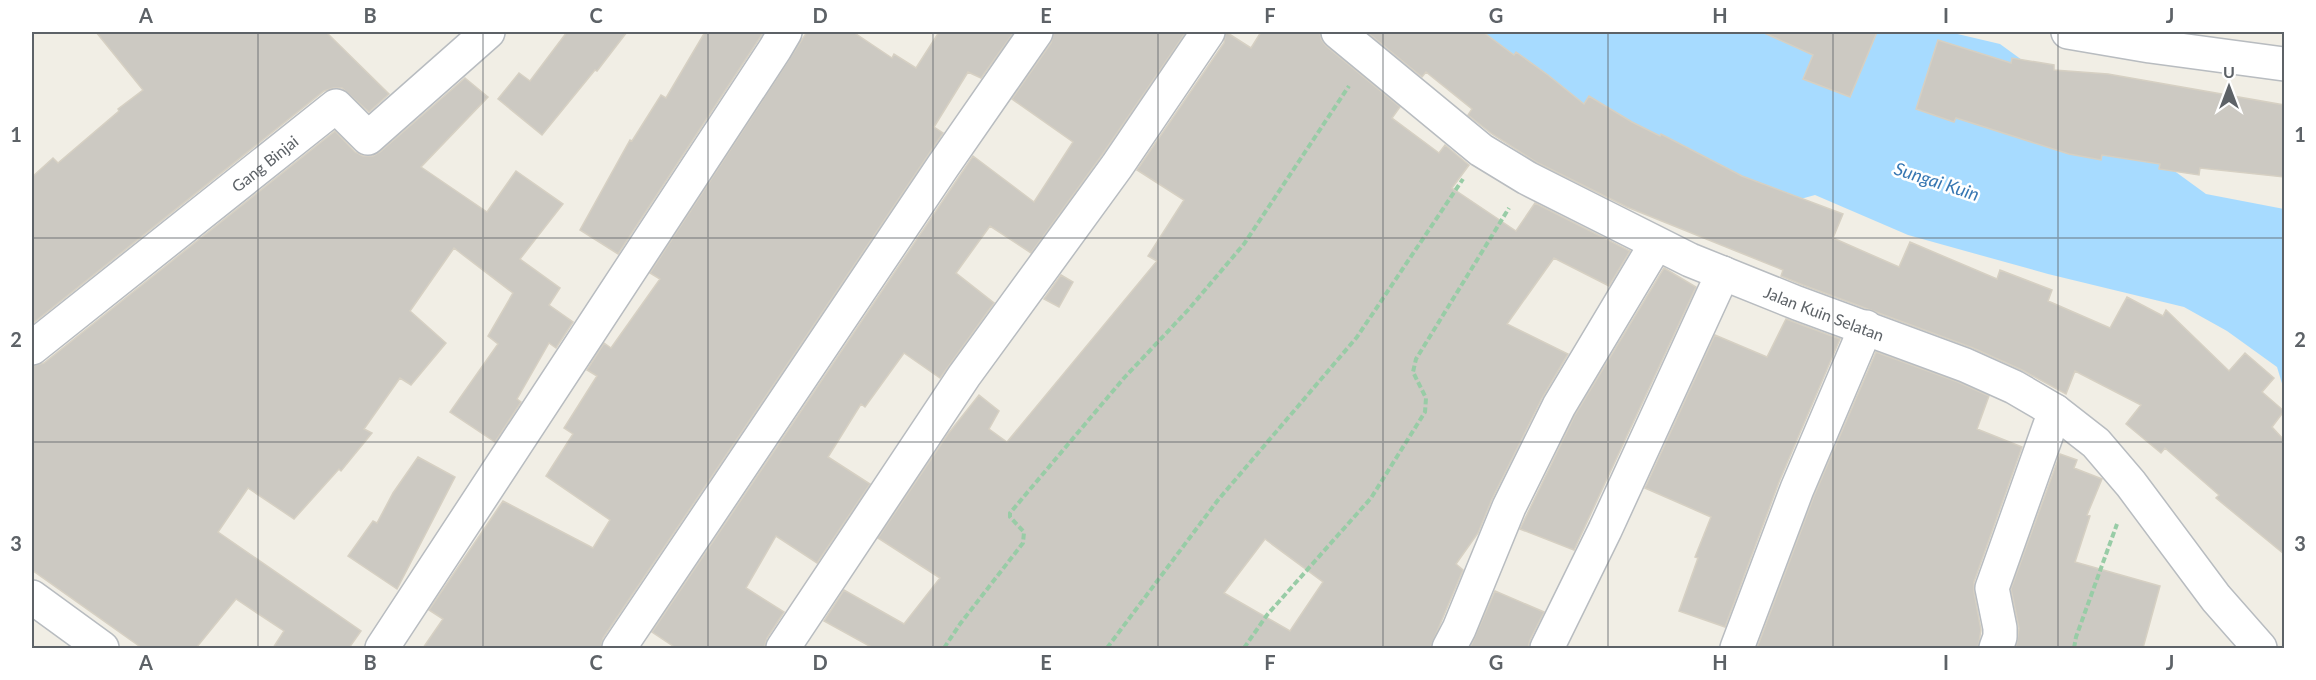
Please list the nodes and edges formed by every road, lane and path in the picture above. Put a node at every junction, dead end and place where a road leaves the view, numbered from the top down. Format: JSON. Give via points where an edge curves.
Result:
{"nodes":[{"id":1,"x":488,"y":32,"type":"edge"},
{"id":2,"x":785,"y":32,"type":"edge"},
{"id":3,"x":1036,"y":32,"type":"edge"},
{"id":4,"x":1208,"y":32,"type":"edge"},
{"id":5,"x":1338,"y":32,"type":"edge"},
{"id":6,"x":2068,"y":32,"type":"edge"},
{"id":7,"x":1368,"y":58,"type":"junction"},
{"id":8,"x":2284,"y":64,"type":"edge"},
{"id":9,"x":1481,"y":150,"type":"junction"},
{"id":10,"x":1527,"y":178,"type":"junction"},
{"id":11,"x":1656,"y":244,"type":"junction"},
{"id":12,"x":1723,"y":273,"type":"junction"},
{"id":13,"x":1866,"y":327,"type":"junction"},
{"id":14,"x":32,"y":348,"type":"edge"},
{"id":15,"x":2055,"y":411,"type":"junction"},
{"id":16,"x":2131,"y":484,"type":"junction"},
{"id":17,"x":32,"y":597,"type":"edge"},
{"id":18,"x":102,"y":648,"type":"edge"},
{"id":19,"x":382,"y":648,"type":"edge"},
{"id":20,"x":619,"y":648,"type":"edge"},
{"id":21,"x":783,"y":648,"type":"edge"},
{"id":22,"x":944,"y":648,"type":"edge"},
{"id":23,"x":1107,"y":648,"type":"edge"},
{"id":24,"x":1244,"y":648,"type":"edge"},
{"id":25,"x":1449,"y":648,"type":"edge"},
{"id":26,"x":1547,"y":648,"type":"edge"},
{"id":27,"x":1737,"y":648,"type":"edge"},
{"id":28,"x":1996,"y":648,"type":"edge"},
{"id":29,"x":2074,"y":648,"type":"edge"},
{"id":30,"x":2260,"y":648,"type":"edge"}],
"edges":[{"from":1,"to":14,"type":"street","name":"Gang Binjai","via":[[368,138],[336,106]]},
{"from":2,"to":19,"type":"street"},
{"from":3,"to":20,"type":"street"},
{"from":4,"to":21,"type":"street","via":[[1117,166],[964,376]]},
{"from":5,"to":7,"type":"street","name":"Jalan Kuin Selatan"},
{"from":6,"to":8,"type":"street"},
{"from":7,"to":9,"type":"street","name":"Jalan Kuin Selatan"},
{"from":7,"to":22,"type":"path","via":[[1244,244],[1010,513],[1024,532],[1023,543]]},
{"from":9,"to":10,"type":"street","name":"Jalan Kuin Selatan"},
{"from":9,"to":23,"type":"path","via":[[1357,337],[1218,500]]},
{"from":10,"to":11,"type":"street","name":"Jalan Kuin Selatan"},
{"from":10,"to":24,"type":"path","via":[[1416,359],[1413,372],[1426,398],[1425,412],[1371,498],[1267,615]]},
{"from":11,"to":12,"type":"street","name":"Jalan Kuin Selatan"},
{"from":11,"to":25,"type":"street","via":[[1559,406],[1509,507]]},
{"from":12,"to":13,"type":"street","name":"Jalan Kuin Selatan"},
{"from":12,"to":26,"type":"street"},
{"from":13,"to":15,"type":"street","name":"Jalan Kuin Selatan","via":[[1965,365]]},
{"from":13,"to":27,"type":"street","via":[[1797,489]]},
{"from":15,"to":16,"type":"street","name":"Jalan Kuin Selatan","via":[[2096,443]]},
{"from":15,"to":28,"type":"street","via":[[1992,588],[2000,628]]},
{"from":16,"to":29,"type":"path"},
{"from":16,"to":30,"type":"street","name":"Jalan Kuin Selatan","via":[[2216,598]]},
{"from":17,"to":18,"type":"street"}]}
